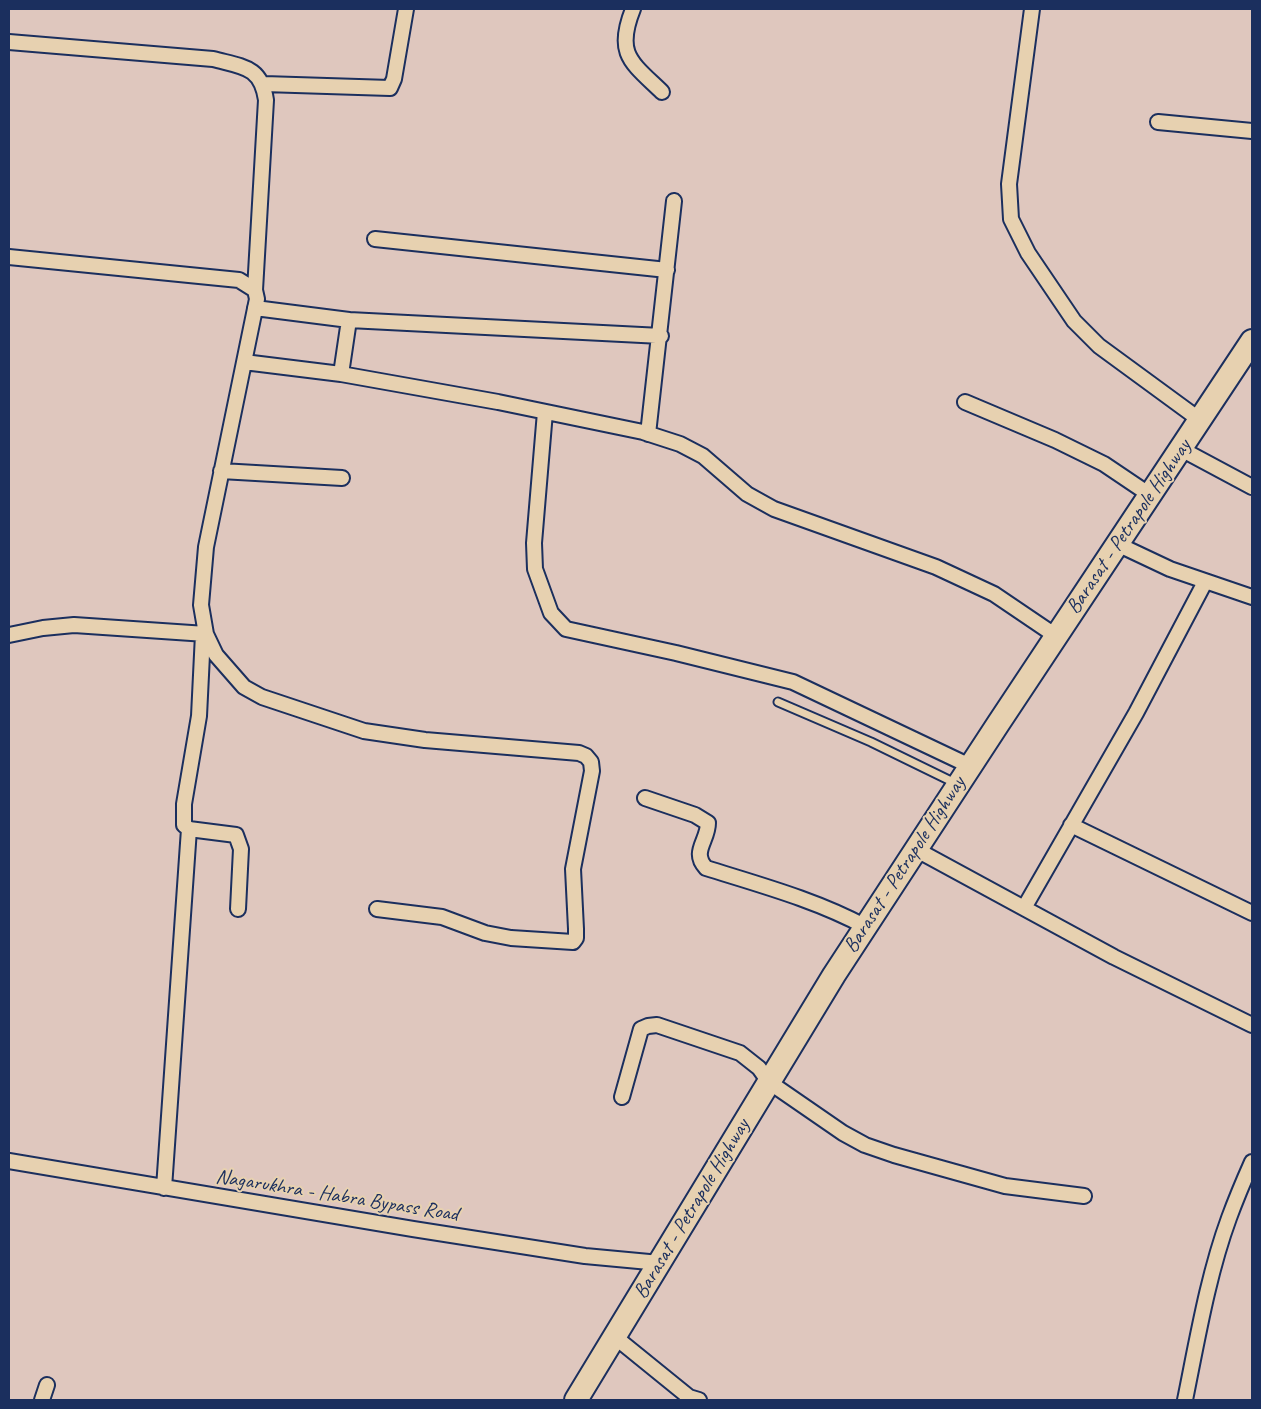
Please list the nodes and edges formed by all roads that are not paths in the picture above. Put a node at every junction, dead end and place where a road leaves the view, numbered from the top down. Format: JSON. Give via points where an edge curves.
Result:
{"nodes":[{"id":1,"x":406,"y":9,"type":"edge"},
{"id":2,"x":633,"y":9,"type":"edge"},
{"id":3,"x":1032,"y":9,"type":"edge"},
{"id":4,"x":9,"y":42,"type":"edge"},
{"id":5,"x":264,"y":84,"type":"junction"},
{"id":6,"x":662,"y":92,"type":"dead end"},
{"id":7,"x":1158,"y":122,"type":"dead end"},
{"id":8,"x":1252,"y":130,"type":"edge"},
{"id":9,"x":674,"y":201,"type":"dead end"},
{"id":10,"x":375,"y":239,"type":"dead end"},
{"id":11,"x":9,"y":257,"type":"edge"},
{"id":12,"x":667,"y":270,"type":"junction"},
{"id":13,"x":255,"y":290,"type":"junction"},
{"id":14,"x":255,"y":308,"type":"junction"},
{"id":15,"x":349,"y":320,"type":"junction"},
{"id":16,"x":661,"y":336,"type":"junction"},
{"id":17,"x":1252,"y":341,"type":"edge"},
{"id":18,"x":244,"y":362,"type":"junction"},
{"id":19,"x":341,"y":374,"type":"junction"},
{"id":20,"x":965,"y":402,"type":"dead end"},
{"id":21,"x":545,"y":412,"type":"junction"},
{"id":22,"x":1200,"y":420,"type":"junction"},
{"id":23,"x":648,"y":434,"type":"junction"},
{"id":24,"x":1181,"y":448,"type":"junction"},
{"id":25,"x":221,"y":471,"type":"junction"},
{"id":26,"x":342,"y":478,"type":"dead end"},
{"id":27,"x":1252,"y":487,"type":"edge"},
{"id":28,"x":1150,"y":495,"type":"junction"},
{"id":29,"x":1117,"y":544,"type":"junction"},
{"id":30,"x":1205,"y":582,"type":"junction"},
{"id":31,"x":1252,"y":598,"type":"edge"},
{"id":32,"x":205,"y":634,"type":"junction"},
{"id":33,"x":9,"y":635,"type":"edge"},
{"id":34,"x":1056,"y":636,"type":"junction"},
{"id":35,"x":778,"y":702,"type":"dead end"},
{"id":36,"x":964,"y":775,"type":"junction"},
{"id":37,"x":645,"y":798,"type":"dead end"},
{"id":38,"x":1071,"y":825,"type":"junction"},
{"id":39,"x":189,"y":829,"type":"junction"},
{"id":40,"x":917,"y":850,"type":"junction"},
{"id":41,"x":1024,"y":908,"type":"junction"},
{"id":42,"x":238,"y":909,"type":"dead end"},
{"id":43,"x":377,"y":910,"type":"dead end"},
{"id":44,"x":1252,"y":913,"type":"edge"},
{"id":45,"x":866,"y":927,"type":"junction"},
{"id":46,"x":1252,"y":1025,"type":"edge"},
{"id":47,"x":769,"y":1082,"type":"junction"},
{"id":48,"x":622,"y":1097,"type":"dead end"},
{"id":49,"x":9,"y":1161,"type":"edge"},
{"id":50,"x":1252,"y":1162,"type":"edge"},
{"id":51,"x":164,"y":1188,"type":"junction"},
{"id":52,"x":1084,"y":1196,"type":"dead end"},
{"id":53,"x":660,"y":1263,"type":"junction"},
{"id":54,"x":615,"y":1337,"type":"junction"},
{"id":55,"x":47,"y":1385,"type":"dead end"},
{"id":56,"x":42,"y":1400,"type":"edge"},
{"id":57,"x":576,"y":1400,"type":"edge"},
{"id":58,"x":699,"y":1400,"type":"edge"},
{"id":59,"x":1185,"y":1400,"type":"edge"}],
"edges":[{"from":1,"to":5,"type":"street","via":[[390,88]]},
{"from":2,"to":6,"type":"street","via":[[626,27],[626,51]]},
{"from":3,"to":22,"type":"street","via":[[1010,184],[1011,219],[1028,253],[1074,321],[1099,346]]},
{"from":4,"to":5,"type":"street","via":[[214,59],[242,66],[255,73]]},
{"from":5,"to":13,"type":"street","via":[[266,100]]},
{"from":7,"to":8,"type":"street"},
{"from":9,"to":12,"type":"street"},
{"from":10,"to":12,"type":"street"},
{"from":11,"to":13,"type":"street","via":[[239,280]]},
{"from":12,"to":16,"type":"street"},
{"from":13,"to":14,"type":"street"},
{"from":14,"to":15,"type":"street"},
{"from":14,"to":18,"type":"street"},
{"from":15,"to":16,"type":"street"},
{"from":15,"to":19,"type":"street"},
{"from":16,"to":23,"type":"street"},
{"from":17,"to":22,"type":"highway","name":"Barasat - Petrapole Highway"},
{"from":18,"to":19,"type":"street"},
{"from":18,"to":25,"type":"street"},
{"from":19,"to":21,"type":"street"},
{"from":20,"to":28,"type":"street","via":[[1104,464]]},
{"from":21,"to":23,"type":"street"},
{"from":21,"to":36,"type":"street","via":[[535,524],[535,569],[551,613],[566,629],[793,682]]},
{"from":22,"to":24,"type":"highway","name":"Barasat - Petrapole Highway"},
{"from":23,"to":34,"type":"street","via":[[680,444],[703,456],[747,494],[774,509],[936,567],[994,594]]},
{"from":24,"to":27,"type":"street"},
{"from":24,"to":28,"type":"highway","name":"Barasat - Petrapole Highway"},
{"from":25,"to":26,"type":"street"},
{"from":25,"to":32,"type":"street","via":[[206,547],[201,605]]},
{"from":28,"to":29,"type":"highway","name":"Barasat - Petrapole Highway"},
{"from":29,"to":30,"type":"street"},
{"from":29,"to":34,"type":"highway","name":"Barasat - Petrapole Highway"},
{"from":30,"to":31,"type":"street"},
{"from":30,"to":38,"type":"street","via":[[1136,713]]},
{"from":32,"to":33,"type":"street","via":[[74,625]]},
{"from":32,"to":39,"type":"street","via":[[199,716],[184,804],[184,825]]},
{"from":32,"to":43,"type":"street","via":[[216,655],[244,687],[262,697],[364,731],[425,740],[578,753],[591,762],[590,785],[573,869],[576,938],[573,942],[512,938],[485,933],[442,917]]},
{"from":34,"to":36,"type":"highway","name":"Barasat - Petrapole Highway"},
{"from":35,"to":36,"type":"lane","via":[[871,742]]},
{"from":36,"to":40,"type":"highway","name":"Barasat - Petrapole Highway"},
{"from":37,"to":45,"type":"street","via":[[695,815],[708,823],[699,854],[706,868],[802,899]]},
{"from":38,"to":41,"type":"street"},
{"from":38,"to":44,"type":"street"},
{"from":39,"to":42,"type":"street","via":[[232,833],[240,841]]},
{"from":39,"to":51,"type":"street"},
{"from":40,"to":41,"type":"street"},
{"from":40,"to":45,"type":"highway","name":"Barasat - Petrapole Highway"},
{"from":41,"to":46,"type":"street","via":[[1114,957]]},
{"from":45,"to":47,"type":"highway","name":"Barasat - Petrapole Highway"},
{"from":47,"to":48,"type":"street","via":[[759,1068],[740,1052],[657,1025],[640,1029]]},
{"from":47,"to":52,"type":"street","via":[[843,1133],[872,1147],[1004,1186]]},
{"from":47,"to":53,"type":"highway","name":"Barasat - Petrapole Highway"},
{"from":49,"to":51,"type":"street","name":"Nagarukhra - Habra Bypass Road"},
{"from":50,"to":59,"type":"street","via":[[1224,1236]]},
{"from":51,"to":53,"type":"street","name":"Nagarukhra - Habra Bypass Road","via":[[585,1256]]},
{"from":53,"to":54,"type":"highway","name":"Barasat - Petrapole Highway"},
{"from":54,"to":57,"type":"highway","name":"Barasat - Petrapole Highway"},
{"from":54,"to":58,"type":"street"},
{"from":55,"to":56,"type":"street"}]}
